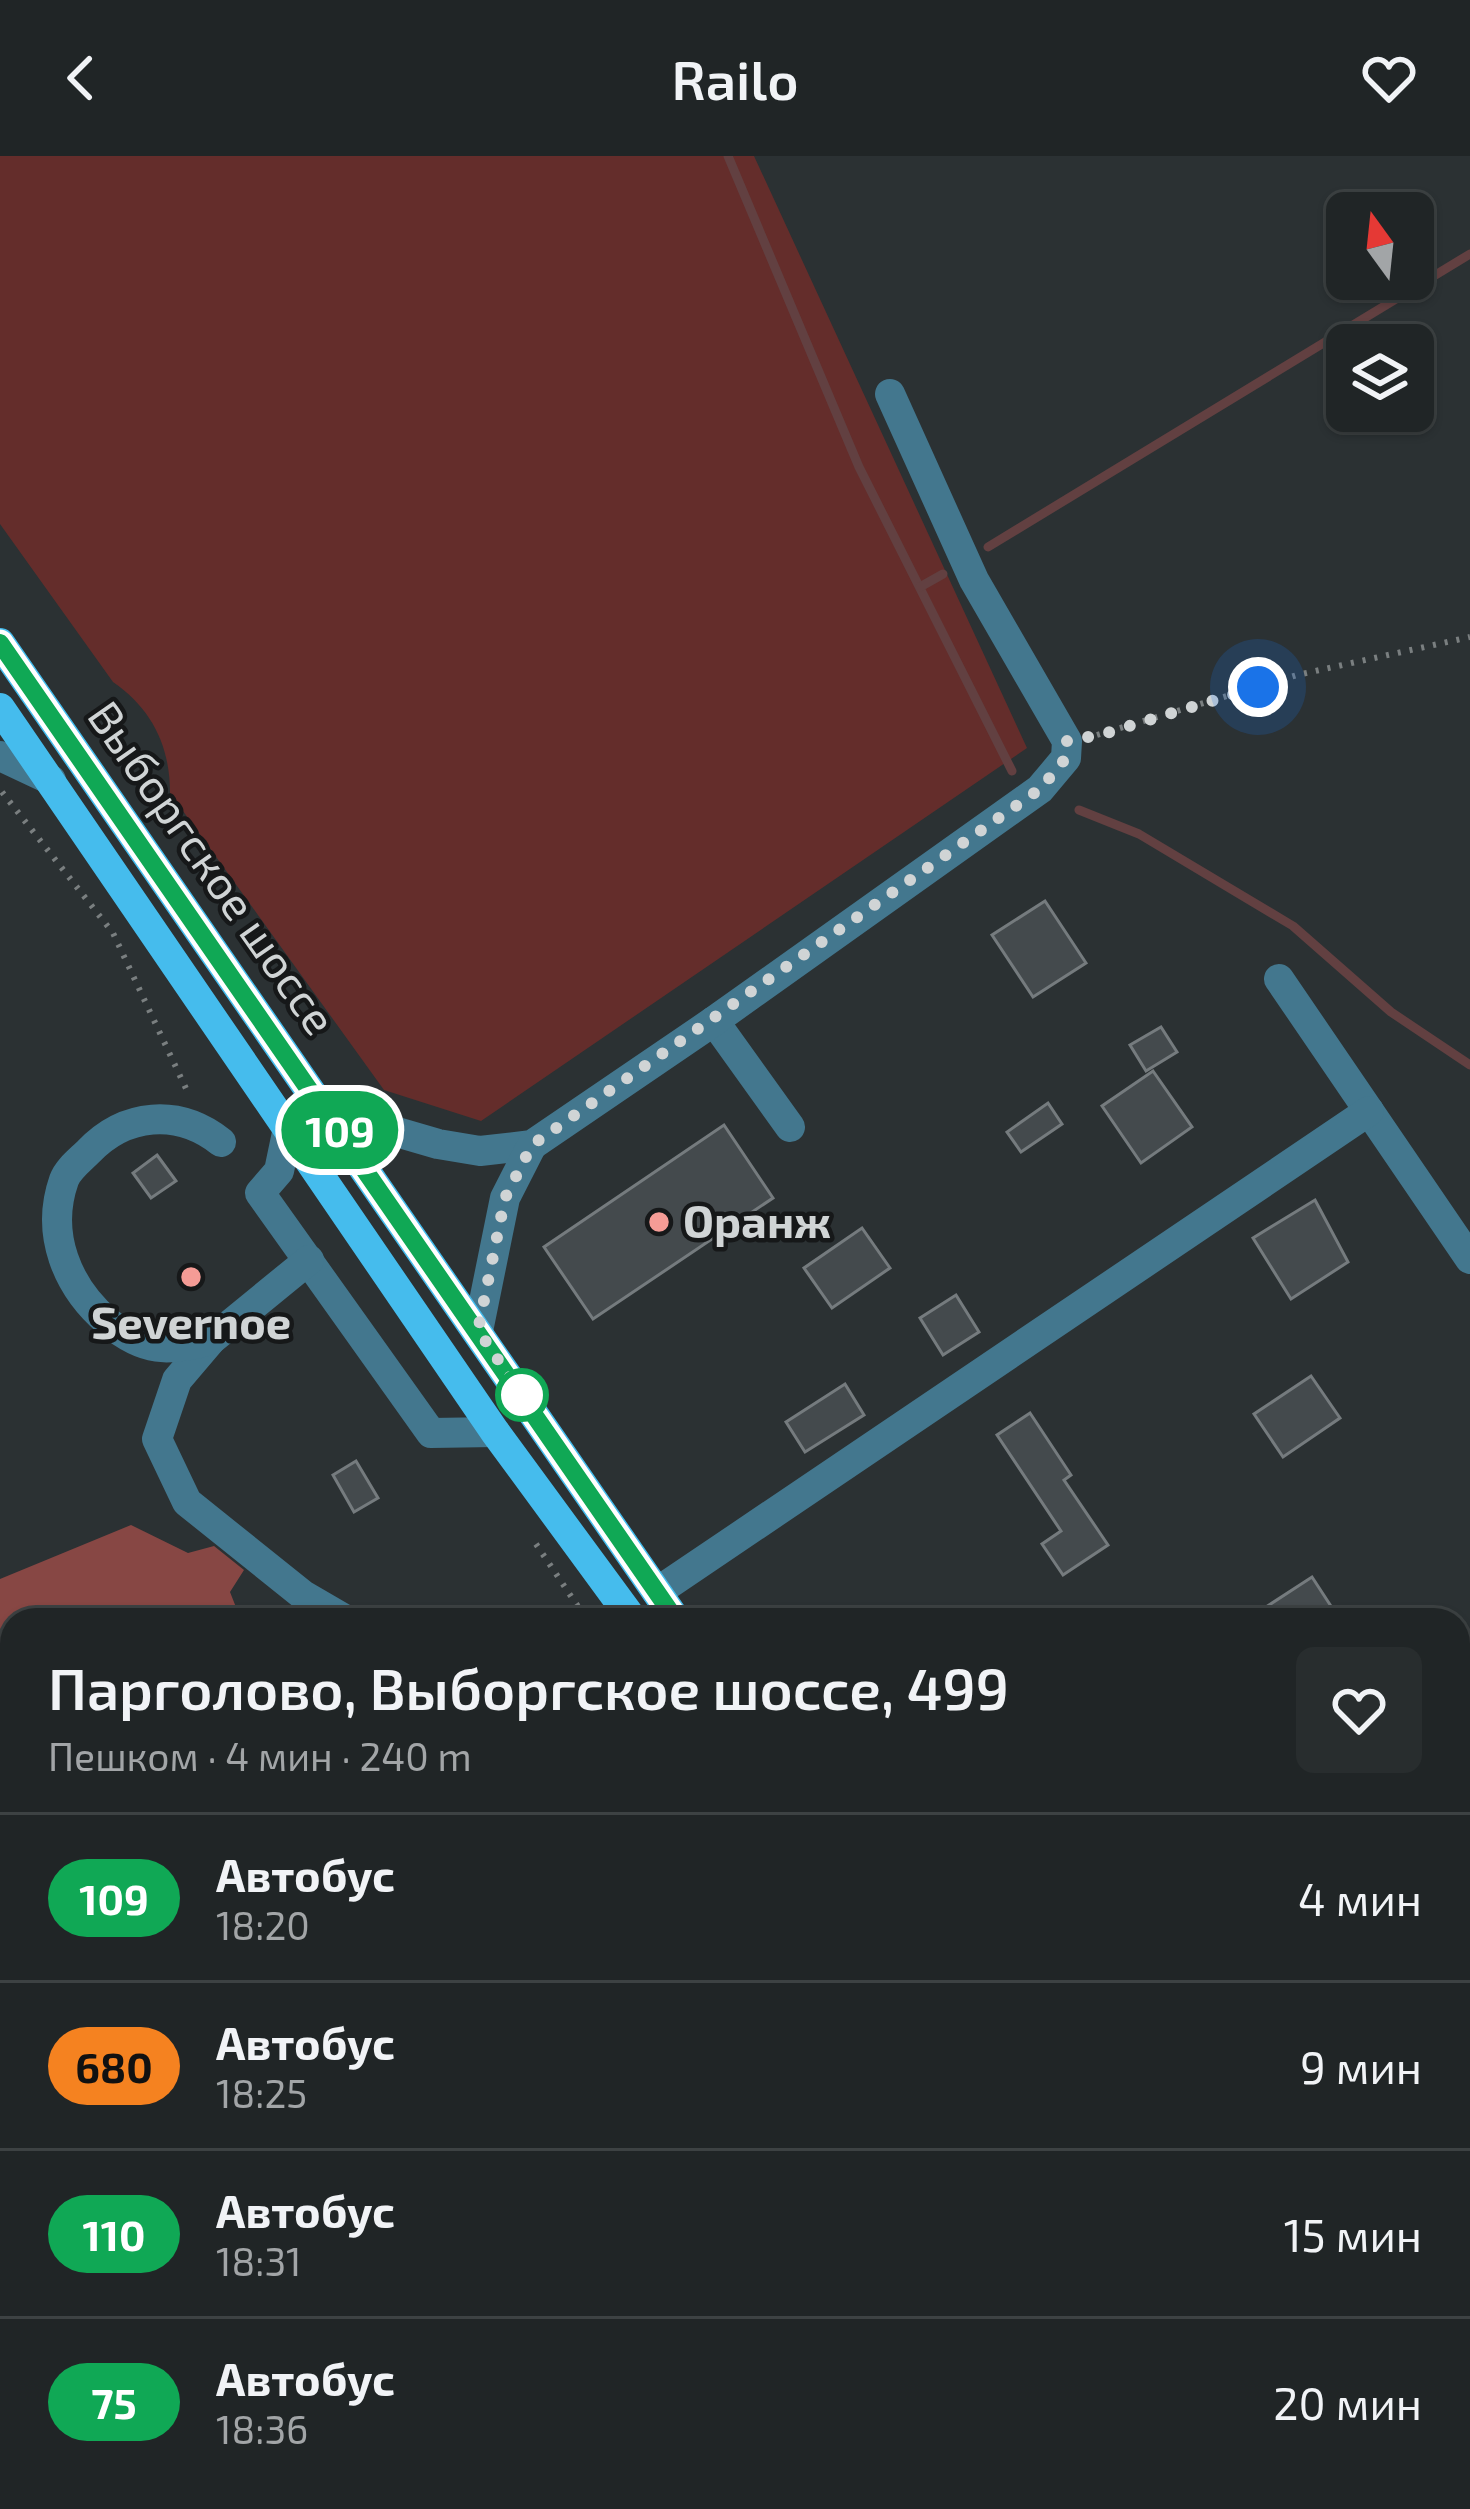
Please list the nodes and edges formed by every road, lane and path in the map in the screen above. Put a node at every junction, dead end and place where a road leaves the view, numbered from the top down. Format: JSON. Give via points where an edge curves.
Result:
{"nodes":[{"id":1,"x":890,"y":394,"type":"dead end"},
{"id":2,"x":1470,"y":637,"type":"edge"},
{"id":3,"x":0,"y":643,"type":"edge"},
{"id":4,"x":0,"y":708,"type":"edge"},
{"id":5,"x":1067,"y":741,"type":"junction"},
{"id":6,"x":0,"y":756,"type":"edge"},
{"id":7,"x":52,"y":780,"type":"junction"},
{"id":8,"x":0,"y":789,"type":"edge"},
{"id":9,"x":1279,"y":979,"type":"dead end"},
{"id":10,"x":714,"y":1021,"type":"junction"},
{"id":11,"x":1369,"y":1111,"type":"junction"},
{"id":12,"x":328,"y":1112,"type":"junction"},
{"id":13,"x":790,"y":1127,"type":"dead end"},
{"id":14,"x":288,"y":1128,"type":"junction"},
{"id":15,"x":221,"y":1142,"type":"joint"},
{"id":16,"x":532,"y":1145,"type":"junction"},
{"id":17,"x":309,"y":1259,"type":"junction"},
{"id":18,"x":1470,"y":1259,"type":"edge"},
{"id":19,"x":478,"y":1330,"type":"junction"},
{"id":20,"x":211,"y":1340,"type":"junction"},
{"id":21,"x":495,"y":1432,"type":"junction"},
{"id":22,"x":656,"y":1592,"type":"junction"},
{"id":23,"x":325,"y":1608,"type":"edge"},
{"id":24,"x":624,"y":1608,"type":"edge"},
{"id":25,"x":667,"y":1608,"type":"edge"}],
"edges":[{"from":1,"to":5,"type":"street","via":[[974,580]]},
{"from":2,"to":5,"type":"path","via":[[1298,675]]},
{"from":3,"to":12,"type":"main road","name":"Выборгское шоссе"},
{"from":4,"to":7,"type":"main road","name":"Выборгское шоссе"},
{"from":5,"to":10,"type":"street","via":[[1066,758],[1040,789]]},
{"from":6,"to":7,"type":"street"},
{"from":7,"to":14,"type":"main road","name":"Выборгское шоссе"},
{"from":8,"to":15,"type":"path","via":[[112,933],[182,1082]]},
{"from":9,"to":11,"type":"street"},
{"from":10,"to":13,"type":"street"},
{"from":10,"to":16,"type":"street"},
{"from":11,"to":18,"type":"street"},
{"from":11,"to":22,"type":"street"},
{"from":12,"to":16,"type":"street","via":[[480,1151]]},
{"from":12,"to":19,"type":"main road","name":"Выборгское шоссе"},
{"from":14,"to":17,"type":"street","via":[[279,1171],[260,1192]]},
{"from":14,"to":21,"type":"main road","name":"Выборгское шоссе"},
{"from":15,"to":20,"type":"street","via":[[165,1118],[138,1118],[101,1138],[65,1176],[57,1221],[62,1259],[85,1303],[127,1338],[173,1351]]},
{"from":16,"to":19,"type":"street","via":[[505,1198]]},
{"from":17,"to":20,"type":"street"},
{"from":17,"to":21,"type":"street","via":[[431,1433]]},
{"from":19,"to":22,"type":"main road","name":"Выборгское шоссе"},
{"from":20,"to":23,"type":"street","via":[[177,1380],[158,1439],[187,1502]]},
{"from":21,"to":24,"type":"main road","name":"Выборгское шоссе"},
{"from":22,"to":25,"type":"main road","name":"Выборгское шоссе"}]}
